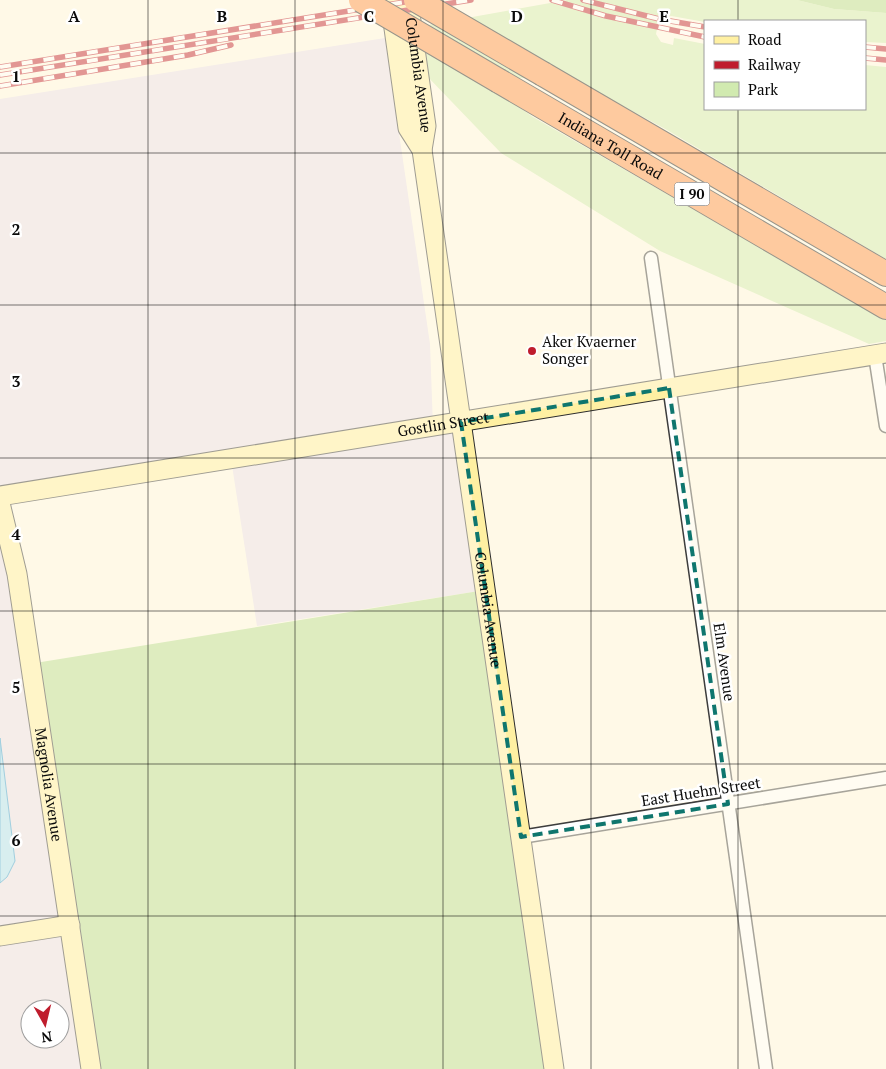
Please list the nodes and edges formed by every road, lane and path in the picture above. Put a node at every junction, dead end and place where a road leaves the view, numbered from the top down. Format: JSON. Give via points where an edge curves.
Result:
{"nodes":[{"id":1,"x":361,"y":0,"type":"edge"},
{"id":2,"x":390,"y":0,"type":"edge"},
{"id":3,"x":408,"y":0,"type":"edge"},
{"id":4,"x":416,"y":0,"type":"edge"},
{"id":5,"x":422,"y":150,"type":"junction"},
{"id":6,"x":651,"y":258,"type":"dead end"},
{"id":7,"x":886,"y":274,"type":"edge"},
{"id":8,"x":886,"y":307,"type":"edge"},
{"id":9,"x":881,"y":354,"type":"edge"},
{"id":10,"x":669,"y":388,"type":"junction"},
{"id":11,"x":461,"y":422,"type":"junction"},
{"id":12,"x":886,"y":426,"type":"edge"},
{"id":13,"x":0,"y":496,"type":"edge"},
{"id":14,"x":0,"y":503,"type":"edge"},
{"id":15,"x":886,"y":778,"type":"edge"},
{"id":16,"x":728,"y":804,"type":"junction"},
{"id":17,"x":521,"y":837,"type":"junction"},
{"id":18,"x":70,"y":925,"type":"junction"},
{"id":19,"x":0,"y":936,"type":"edge"},
{"id":20,"x":91,"y":1069,"type":"edge"},
{"id":21,"x":554,"y":1069,"type":"edge"},
{"id":22,"x":766,"y":1069,"type":"edge"}],
"edges":[{"from":1,"to":8,"type":"highway","name":"Indiana Toll Road","number":"I 90","bridge":true},
{"from":2,"to":5,"type":"street","name":"Columbia Avenue","via":[[408,128]]},
{"from":3,"to":5,"type":"street","name":"Columbia Avenue","via":[[426,126]]},
{"from":4,"to":7,"type":"highway","name":"Indiana Toll Road","number":"I 90","bridge":true},
{"from":5,"to":11,"type":"street","name":"Columbia Avenue"},
{"from":6,"to":10,"type":"street","name":"Elm Avenue"},
{"from":9,"to":10,"type":"street","name":"Gostlin Street"},
{"from":9,"to":12,"type":"street"},
{"from":10,"to":11,"type":"street","name":"Gostlin Street"},
{"from":10,"to":16,"type":"street","name":"Elm Avenue"},
{"from":11,"to":13,"type":"street","name":"Gostlin Street"},
{"from":11,"to":17,"type":"street","name":"Columbia Avenue"},
{"from":14,"to":18,"type":"street","name":"Magnolia Avenue","via":[[17,574]]},
{"from":15,"to":16,"type":"street","name":"East Huehn Street"},
{"from":16,"to":17,"type":"street","name":"East Huehn Street"},
{"from":16,"to":22,"type":"street","name":"Elm Avenue"},
{"from":17,"to":21,"type":"street","name":"Columbia Avenue"},
{"from":18,"to":19,"type":"street"},
{"from":18,"to":20,"type":"street","name":"Magnolia Avenue"}]}
